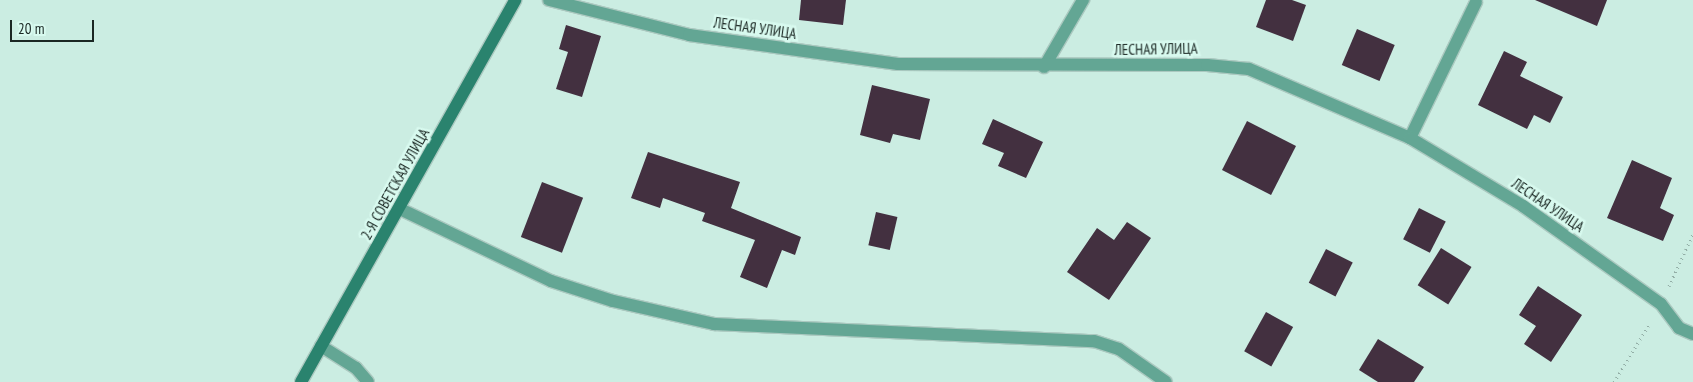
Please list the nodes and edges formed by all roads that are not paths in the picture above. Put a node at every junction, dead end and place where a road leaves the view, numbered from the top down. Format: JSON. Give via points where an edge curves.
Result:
{"nodes":[{"id":1,"x":515,"y":0,"type":"edge"},
{"id":2,"x":549,"y":0,"type":"edge"},
{"id":3,"x":1082,"y":0,"type":"edge"},
{"id":4,"x":1476,"y":2,"type":"dead end"},
{"id":5,"x":1044,"y":67,"type":"junction"},
{"id":6,"x":1410,"y":138,"type":"junction"},
{"id":7,"x":400,"y":209,"type":"junction"},
{"id":8,"x":1693,"y":334,"type":"edge"},
{"id":9,"x":321,"y":346,"type":"junction"},
{"id":10,"x":300,"y":382,"type":"edge"},
{"id":11,"x":368,"y":382,"type":"edge"},
{"id":12,"x":1166,"y":382,"type":"edge"}],
"edges":[{"from":1,"to":7,"type":"street","name":"2-Я СОВЕТСКАЯ УЛИЦА"},
{"from":2,"to":5,"type":"street","name":"ЛЕСНАЯ УЛИЦА","via":[[689,35],[898,64]]},
{"from":3,"to":5,"type":"street"},
{"from":4,"to":6,"type":"street"},
{"from":5,"to":6,"type":"street","name":"ЛЕСНАЯ УЛИЦА","via":[[1208,65],[1250,69]]},
{"from":6,"to":8,"type":"street","name":"ЛЕСНАЯ УЛИЦА","via":[[1523,206],[1661,304],[1679,328]]},
{"from":7,"to":9,"type":"street","name":"2-Я СОВЕТСКАЯ УЛИЦА"},
{"from":7,"to":12,"type":"street","via":[[551,281],[613,301],[714,324],[1094,341],[1119,349]]},
{"from":9,"to":10,"type":"street","name":"2-Я СОВЕТСКАЯ УЛИЦА"},
{"from":9,"to":11,"type":"street","via":[[344,359]]}]}
